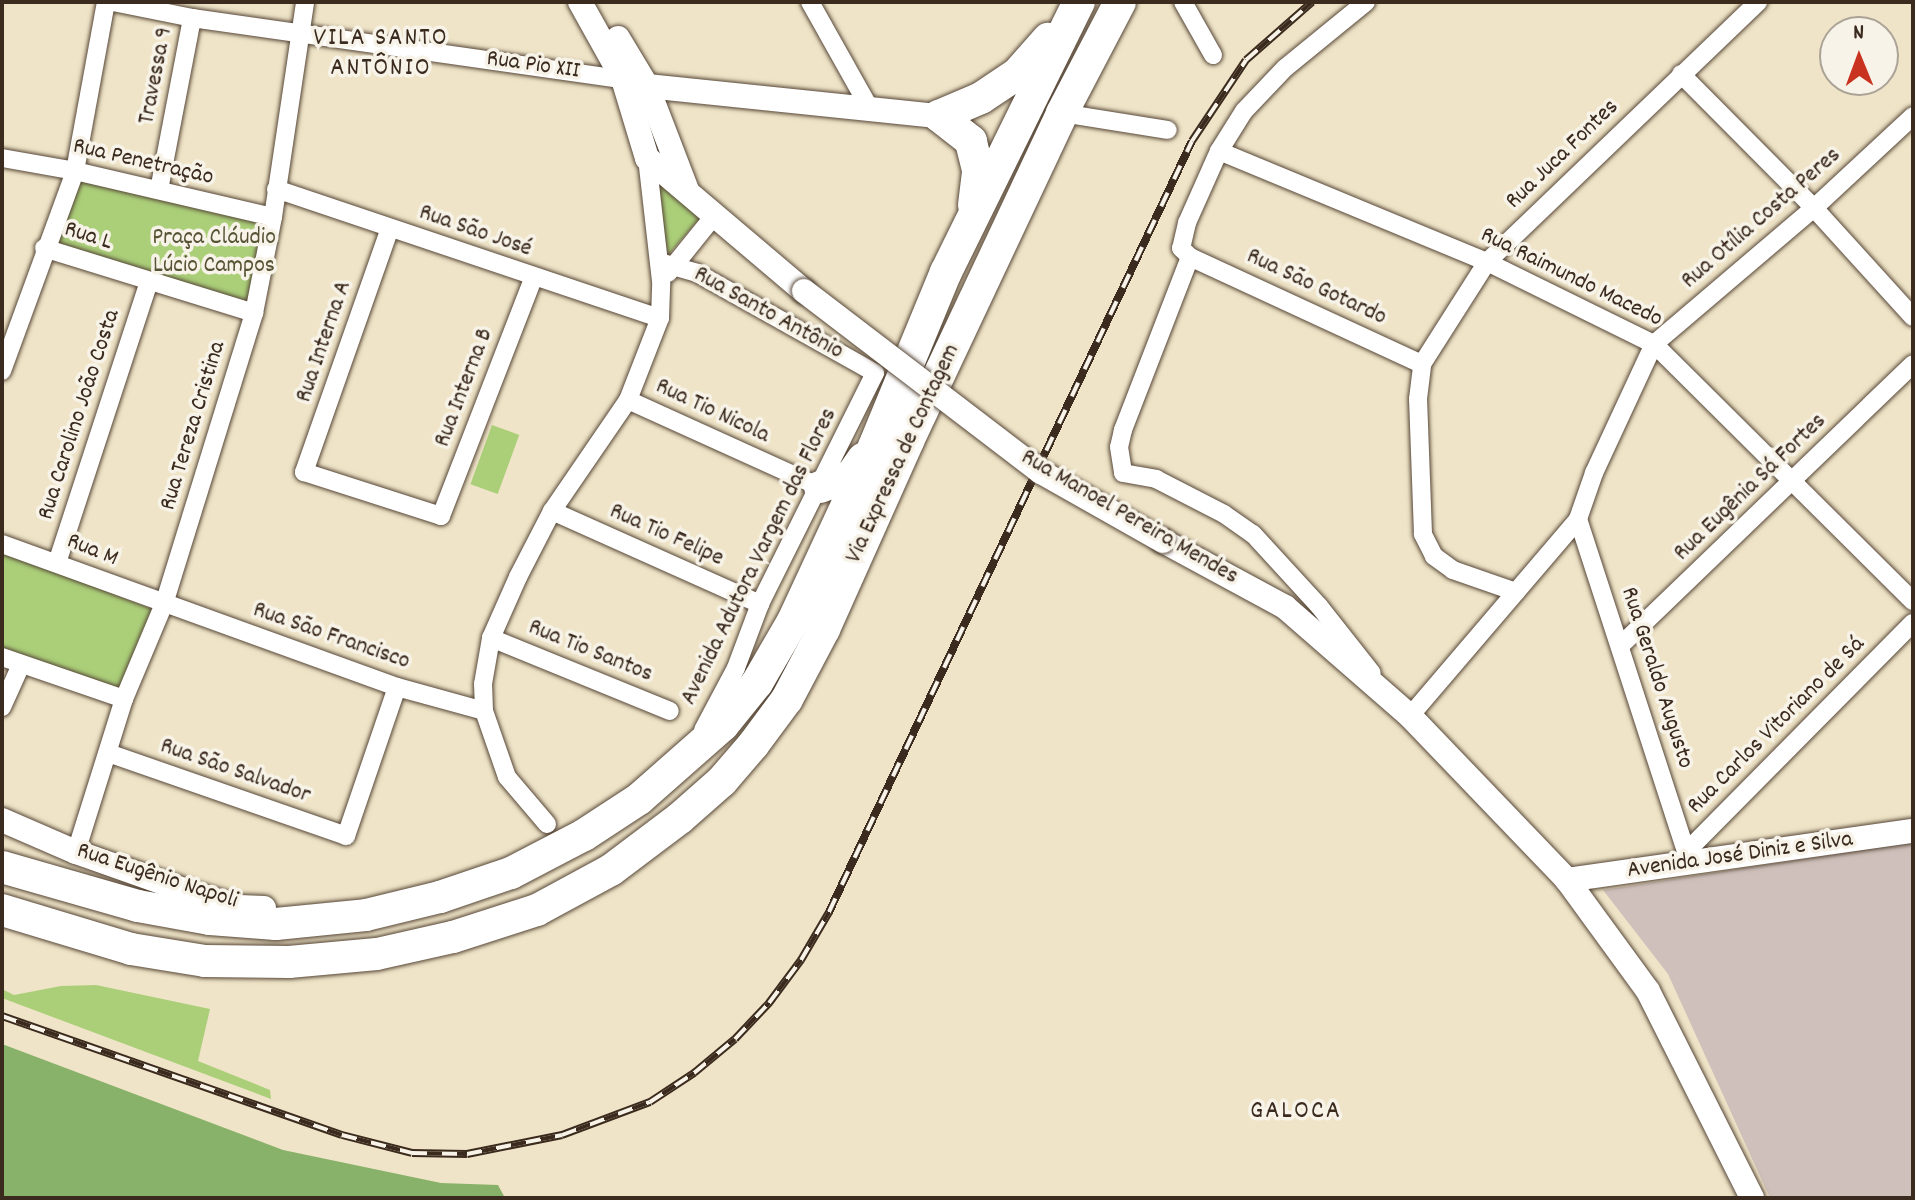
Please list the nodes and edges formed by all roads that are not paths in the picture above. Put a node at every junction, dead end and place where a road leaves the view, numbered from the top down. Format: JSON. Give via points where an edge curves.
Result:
{"nodes":[{"id":1,"x":106,"y":2,"type":"edge"},
{"id":2,"x":113,"y":2,"type":"edge"},
{"id":3,"x":305,"y":2,"type":"edge"},
{"id":4,"x":580,"y":2,"type":"edge"},
{"id":5,"x":596,"y":2,"type":"edge"},
{"id":6,"x":810,"y":2,"type":"edge"},
{"id":7,"x":1078,"y":2,"type":"edge"},
{"id":8,"x":1120,"y":2,"type":"edge"},
{"id":9,"x":1183,"y":2,"type":"edge"},
{"id":10,"x":1366,"y":2,"type":"edge"},
{"id":11,"x":1758,"y":2,"type":"edge"},
{"id":12,"x":192,"y":18,"type":"junction"},
{"id":13,"x":301,"y":32,"type":"junction"},
{"id":14,"x":1213,"y":55,"type":"dead end"},
{"id":15,"x":1681,"y":74,"type":"junction"},
{"id":16,"x":623,"y":79,"type":"junction"},
{"id":17,"x":647,"y":86,"type":"junction"},
{"id":18,"x":870,"y":109,"type":"junction"},
{"id":19,"x":1062,"y":113,"type":"junction"},
{"id":20,"x":939,"y":116,"type":"junction"},
{"id":21,"x":1913,"y":116,"type":"edge"},
{"id":22,"x":1168,"y":130,"type":"dead end"},
{"id":23,"x":1219,"y":151,"type":"junction"},
{"id":24,"x":2,"y":158,"type":"edge"},
{"id":25,"x":647,"y":158,"type":"junction"},
{"id":26,"x":75,"y":171,"type":"junction"},
{"id":27,"x":276,"y":189,"type":"junction"},
{"id":28,"x":159,"y":190,"type":"junction"},
{"id":29,"x":688,"y":192,"type":"junction"},
{"id":30,"x":1814,"y":208,"type":"junction"},
{"id":31,"x":714,"y":216,"type":"junction"},
{"id":32,"x":273,"y":217,"type":"junction"},
{"id":33,"x":390,"y":228,"type":"junction"},
{"id":34,"x":968,"y":230,"type":"junction"},
{"id":35,"x":44,"y":248,"type":"junction"},
{"id":36,"x":1190,"y":257,"type":"junction"},
{"id":37,"x":1487,"y":262,"type":"junction"},
{"id":38,"x":667,"y":264,"type":"junction"},
{"id":39,"x":534,"y":276,"type":"junction"},
{"id":40,"x":149,"y":282,"type":"junction"},
{"id":41,"x":254,"y":313,"type":"junction"},
{"id":42,"x":1913,"y":317,"type":"edge"},
{"id":43,"x":660,"y":318,"type":"junction"},
{"id":44,"x":1654,"y":344,"type":"junction"},
{"id":45,"x":1422,"y":364,"type":"junction"},
{"id":46,"x":1913,"y":364,"type":"edge"},
{"id":47,"x":2,"y":371,"type":"edge"},
{"id":48,"x":875,"y":373,"type":"joint"},
{"id":49,"x":628,"y":400,"type":"junction"},
{"id":50,"x":875,"y":444,"type":"junction"},
{"id":51,"x":1793,"y":481,"type":"junction"},
{"id":52,"x":820,"y":487,"type":"junction"},
{"id":53,"x":552,"y":511,"type":"junction"},
{"id":54,"x":441,"y":516,"type":"joint"},
{"id":55,"x":1578,"y":519,"type":"junction"},
{"id":56,"x":2,"y":544,"type":"edge"},
{"id":57,"x":57,"y":563,"type":"junction"},
{"id":58,"x":1516,"y":592,"type":"junction"},
{"id":59,"x":1913,"y":601,"type":"edge"},
{"id":60,"x":164,"y":604,"type":"junction"},
{"id":61,"x":760,"y":604,"type":"junction"},
{"id":62,"x":1913,"y":623,"type":"edge"},
{"id":63,"x":491,"y":638,"type":"junction"},
{"id":64,"x":1621,"y":645,"type":"junction"},
{"id":65,"x":2,"y":657,"type":"edge"},
{"id":66,"x":21,"y":665,"type":"junction"},
{"id":67,"x":397,"y":687,"type":"junction"},
{"id":68,"x":124,"y":699,"type":"junction"},
{"id":69,"x":2,"y":707,"type":"edge"},
{"id":70,"x":1402,"y":708,"type":"junction"},
{"id":71,"x":484,"y":711,"type":"junction"},
{"id":72,"x":670,"y":711,"type":"dead end"},
{"id":73,"x":108,"y":753,"type":"junction"},
{"id":74,"x":685,"y":760,"type":"junction"},
{"id":75,"x":2,"y":820,"type":"edge"},
{"id":76,"x":547,"y":824,"type":"dead end"},
{"id":77,"x":1909,"y":827,"type":"edge"},
{"id":78,"x":76,"y":852,"type":"junction"},
{"id":79,"x":1685,"y":859,"type":"junction"},
{"id":80,"x":2,"y":867,"type":"edge"},
{"id":81,"x":1567,"y":880,"type":"junction"},
{"id":82,"x":2,"y":910,"type":"edge"},
{"id":83,"x":366,"y":915,"type":"junction"},
{"id":84,"x":1752,"y":1198,"type":"edge"}],
"edges":[{"from":1,"to":26,"type":"street"},
{"from":2,"to":12,"type":"street","name":"Rua Pio XII"},
{"from":3,"to":13,"type":"street","name":"Rua Tereza Cristina"},
{"from":4,"to":16,"type":"street"},
{"from":5,"to":17,"type":"street"},
{"from":6,"to":18,"type":"street"},
{"from":7,"to":20,"type":"highway","via":[[1017,74],[981,98]]},
{"from":7,"to":34,"type":"highway","name":"Via Expressa de Contagem"},
{"from":8,"to":19,"type":"highway","name":"Via Expressa de Contagem"},
{"from":9,"to":14,"type":"street"},
{"from":10,"to":23,"type":"street","via":[[1285,68],[1244,111]]},
{"from":11,"to":15,"type":"street","name":"Rua Juca Fontes"},
{"from":12,"to":13,"type":"street","name":"Rua Pio XII"},
{"from":12,"to":28,"type":"street","name":"Travessa 9"},
{"from":13,"to":16,"type":"street","name":"Rua Pio XII"},
{"from":13,"to":27,"type":"street","name":"Rua Tereza Cristina"},
{"from":15,"to":30,"type":"street"},
{"from":15,"to":37,"type":"street","name":"Rua Juca Fontes"},
{"from":16,"to":25,"type":"street"},
{"from":17,"to":18,"type":"street"},
{"from":17,"to":29,"type":"street"},
{"from":18,"to":20,"type":"street"},
{"from":19,"to":22,"type":"street"},
{"from":19,"to":82,"type":"highway","name":"Via Expressa de Contagem","via":[[787,699],[722,781],[611,870],[537,910],[453,937],[377,954],[289,962],[205,961],[131,949]]},
{"from":20,"to":34,"type":"highway","via":[[971,141],[978,170]]},
{"from":21,"to":30,"type":"street","name":"Rua Otília Costa Peres"},
{"from":23,"to":36,"type":"street","via":[[1187,223],[1181,248]]},
{"from":23,"to":37,"type":"street","name":"Rua Raimundo Macedo"},
{"from":24,"to":26,"type":"street","name":"Rua Penetração"},
{"from":25,"to":29,"type":"street"},
{"from":25,"to":38,"type":"street"},
{"from":26,"to":28,"type":"street","name":"Rua Penetração"},
{"from":26,"to":35,"type":"street"},
{"from":27,"to":32,"type":"street","name":"Rua Tereza Cristina"},
{"from":27,"to":33,"type":"street","name":"Rua São José"},
{"from":28,"to":32,"type":"street","name":"Rua Penetração"},
{"from":29,"to":31,"type":"street"},
{"from":30,"to":42,"type":"street"},
{"from":30,"to":44,"type":"street","name":"Rua Otília Costa Peres"},
{"from":31,"to":38,"type":"street"},
{"from":31,"to":70,"type":"street","name":"Rua Manoel Pereira Mendes","bridge":true,"via":[[1041,472],[1285,607]]},
{"from":32,"to":41,"type":"street","name":"Rua Tereza Cristina"},
{"from":33,"to":39,"type":"street","name":"Rua São José"},
{"from":33,"to":54,"type":"street","name":"Rua Interna A","via":[[304,472]]},
{"from":34,"to":50,"type":"highway","name":"Via Expressa de Contagem"},
{"from":35,"to":40,"type":"street","name":"Rua L"},
{"from":35,"to":47,"type":"street"},
{"from":36,"to":45,"type":"street","name":"Rua São Gotardo"},
{"from":36,"to":70,"type":"street","name":"Rua Manoel Pereira Mendes","via":[[1123,430],[1123,473],[1156,479],[1253,534]]},
{"from":37,"to":44,"type":"street","name":"Rua Raimundo Macedo"},
{"from":37,"to":45,"type":"street","name":"Rua Juca Fontes"},
{"from":38,"to":43,"type":"street"},
{"from":38,"to":48,"type":"street","name":"Rua Santo Antônio","via":[[697,273]]},
{"from":39,"to":43,"type":"street","name":"Rua São José"},
{"from":39,"to":54,"type":"street","name":"Rua Interna B"},
{"from":40,"to":41,"type":"street","name":"Rua L"},
{"from":40,"to":57,"type":"street","name":"Rua Carolino João Costa"},
{"from":41,"to":60,"type":"street","name":"Rua Tereza Cristina"},
{"from":43,"to":49,"type":"street"},
{"from":44,"to":51,"type":"street","name":"Rua Raimundo Macedo"},
{"from":44,"to":55,"type":"street","name":"Rua Otília Costa Peres"},
{"from":45,"to":58,"type":"street","name":"Rua Juca Fontes","via":[[1418,399],[1423,534],[1434,556],[1453,570]]},
{"from":46,"to":51,"type":"street","name":"Rua Eugênia Sá Fortes"},
{"from":48,"to":52,"type":"street","name":"Avenida Adutora Vargem das Flores"},
{"from":49,"to":52,"type":"street","name":"Rua Tio Nicola"},
{"from":49,"to":53,"type":"street"},
{"from":50,"to":52,"type":"highway","via":[[851,476]]},
{"from":50,"to":74,"type":"highway","name":"Via Expressa de Contagem","via":[[793,621],[757,683]]},
{"from":51,"to":59,"type":"street","name":"Rua Raimundo Macedo"},
{"from":51,"to":64,"type":"street","name":"Rua Eugênia Sá Fortes"},
{"from":52,"to":61,"type":"street","name":"Avenida Adutora Vargem das Flores"},
{"from":53,"to":61,"type":"street","name":"Rua Tio Felipe"},
{"from":53,"to":63,"type":"street"},
{"from":55,"to":58,"type":"street","name":"Rua Otília Costa Peres"},
{"from":55,"to":64,"type":"street","name":"Rua Geraldo Augusto"},
{"from":56,"to":57,"type":"street","name":"Rua M"},
{"from":57,"to":60,"type":"street","name":"Rua M"},
{"from":58,"to":70,"type":"street","name":"Rua Otília Costa Peres"},
{"from":60,"to":67,"type":"street","name":"Rua São Francisco"},
{"from":60,"to":68,"type":"street","name":"Rua Tereza Cristina"},
{"from":61,"to":74,"type":"street","name":"Avenida Adutora Vargem das Flores","via":[[736,668]]},
{"from":62,"to":79,"type":"street","name":"Rua Carlos Vitoriano de Sá"},
{"from":63,"to":71,"type":"street"},
{"from":63,"to":72,"type":"street","name":"Rua Tio Santos"},
{"from":64,"to":79,"type":"street","name":"Rua Geraldo Augusto"},
{"from":65,"to":66,"type":"street"},
{"from":66,"to":68,"type":"street"},
{"from":66,"to":69,"type":"street"},
{"from":67,"to":71,"type":"street","name":"Rua São Francisco"},
{"from":67,"to":73,"type":"street","name":"Rua São Salvador","via":[[346,836]]},
{"from":68,"to":73,"type":"street","name":"Rua Tereza Cristina"},
{"from":70,"to":81,"type":"street","name":"Rua Manoel Pereira Mendes"},
{"from":71,"to":76,"type":"street","via":[[507,777]]},
{"from":73,"to":78,"type":"street","name":"Rua Tereza Cristina"},
{"from":74,"to":83,"type":"highway","name":"Via Expressa de Contagem","via":[[639,799],[543,858],[440,897]]},
{"from":75,"to":78,"type":"street","name":"Rua Eugênio Napoli"},
{"from":77,"to":79,"type":"street","name":"Avenida José Diniz e Silva"},
{"from":78,"to":83,"type":"street","name":"Rua Eugênio Napoli","via":[[239,907]]},
{"from":79,"to":81,"type":"street","name":"Avenida José Diniz e Silva"},
{"from":80,"to":83,"type":"highway","name":"Via Expressa de Contagem","via":[[138,906],[210,919],[276,924]]},
{"from":81,"to":84,"type":"street","name":"Rua Manoel Pereira Mendes","via":[[1648,991]]}]}
